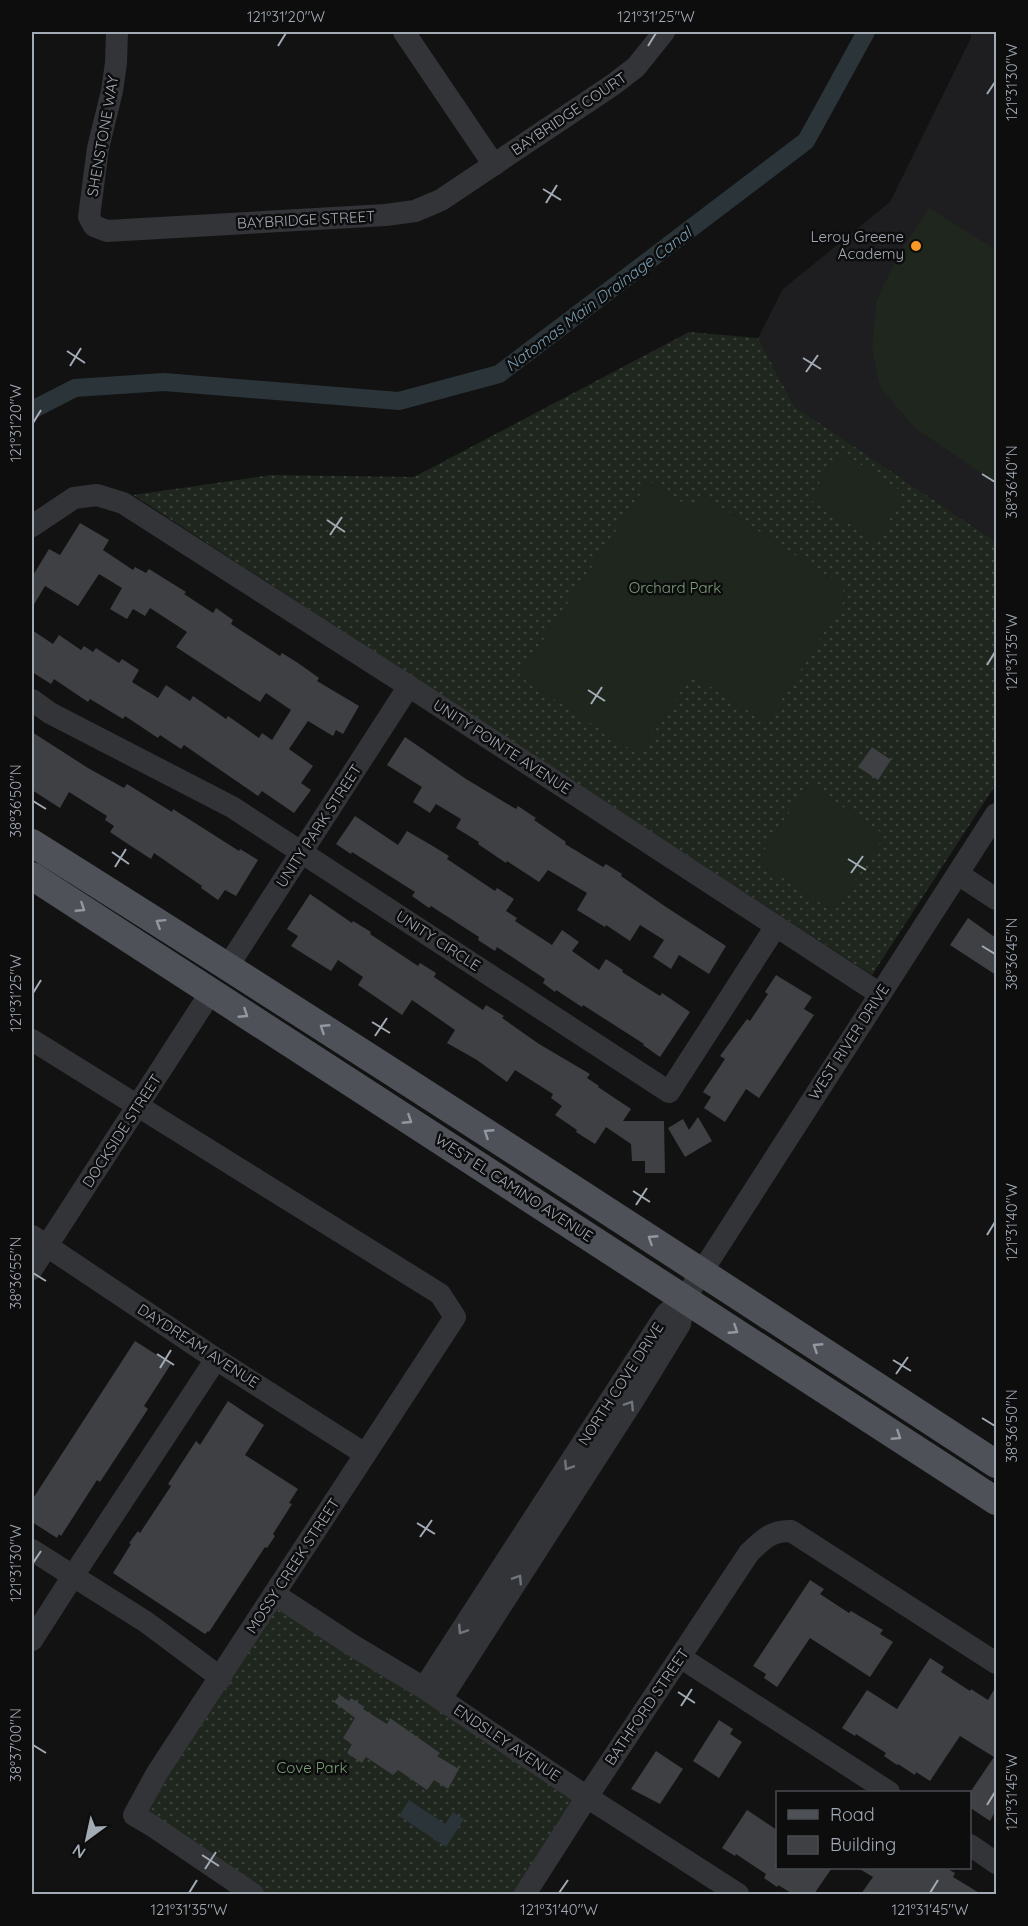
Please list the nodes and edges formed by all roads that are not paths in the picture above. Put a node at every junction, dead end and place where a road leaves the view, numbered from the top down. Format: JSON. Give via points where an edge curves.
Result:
{"nodes":[{"id":1,"x":117,"y":32,"type":"edge"},
{"id":2,"x":404,"y":32,"type":"edge"},
{"id":3,"x":664,"y":32,"type":"edge"},
{"id":4,"x":494,"y":165,"type":"junction"},
{"id":5,"x":107,"y":231,"type":"joint"},
{"id":6,"x":32,"y":526,"type":"edge"},
{"id":7,"x":409,"y":686,"type":"junction"},
{"id":8,"x":32,"y":700,"type":"edge"},
{"id":9,"x":996,"y":814,"type":"edge"},
{"id":10,"x":32,"y":843,"type":"edge"},
{"id":11,"x":302,"y":853,"type":"junction"},
{"id":12,"x":958,"y":874,"type":"junction"},
{"id":13,"x":32,"y":876,"type":"edge"},
{"id":14,"x":996,"y":899,"type":"edge"},
{"id":15,"x":776,"y":926,"type":"junction"},
{"id":16,"x":228,"y":966,"type":"junction"},
{"id":17,"x":211,"y":992,"type":"junction"},
{"id":18,"x":880,"y":994,"type":"junction"},
{"id":19,"x":32,"y":1040,"type":"edge"},
{"id":20,"x":138,"y":1106,"type":"junction"},
{"id":21,"x":39,"y":1241,"type":"edge"},
{"id":22,"x":32,"y":1269,"type":"edge"},
{"id":23,"x":701,"y":1270,"type":"junction"},
{"id":24,"x":685,"y":1299,"type":"junction"},
{"id":25,"x":216,"y":1359,"type":"junction"},
{"id":26,"x":365,"y":1454,"type":"junction"},
{"id":27,"x":996,"y":1464,"type":"edge"},
{"id":28,"x":996,"y":1500,"type":"edge"},
{"id":29,"x":32,"y":1550,"type":"edge"},
{"id":30,"x":73,"y":1576,"type":"junction"},
{"id":31,"x":274,"y":1594,"type":"junction"},
{"id":32,"x":32,"y":1640,"type":"edge"},
{"id":33,"x":680,"y":1657,"type":"junction"},
{"id":34,"x":996,"y":1663,"type":"edge"},
{"id":35,"x":221,"y":1678,"type":"junction"},
{"id":36,"x":432,"y":1694,"type":"junction"},
{"id":37,"x":887,"y":1791,"type":"edge"},
{"id":38,"x":587,"y":1797,"type":"junction"},
{"id":39,"x":971,"y":1846,"type":"edge"},
{"id":40,"x":996,"y":1863,"type":"edge"},
{"id":41,"x":253,"y":1894,"type":"edge"},
{"id":42,"x":526,"y":1894,"type":"edge"},
{"id":43,"x":738,"y":1894,"type":"edge"}],
"edges":[{"from":1,"to":5,"type":"street","name":"SHENSTONE WAY","via":[[114,82],[98,148],[89,217],[94,226]]},
{"from":2,"to":4,"type":"street"},
{"from":3,"to":4,"type":"street","name":"BAYBRIDGE COURT","via":[[636,67],[615,84]]},
{"from":4,"to":5,"type":"street","name":"BAYBRIDGE STREET","via":[[441,200],[415,211]]},
{"from":6,"to":7,"type":"street","name":"UNITY POINTE AVENUE","via":[[74,498],[97,495],[123,503]]},
{"from":7,"to":11,"type":"street","name":"UNITY PARK STREET"},
{"from":7,"to":15,"type":"street","name":"UNITY POINTE AVENUE"},
{"from":8,"to":11,"type":"street","name":"UNITY CIRCLE","via":[[232,807]]},
{"from":9,"to":12,"type":"street","name":"WEST RIVER DRIVE"},
{"from":16,"to":10,"type":"main road","one_way":true},
{"from":11,"to":15,"type":"street","name":"UNITY CIRCLE","via":[[669,1092]]},
{"from":11,"to":16,"type":"street","name":"UNITY PARK STREET"},
{"from":12,"to":14,"type":"street"},
{"from":12,"to":18,"type":"street","name":"WEST RIVER DRIVE"},
{"from":13,"to":17,"type":"main road","name":"WEST EL CAMINO AVENUE","one_way":true},
{"from":15,"to":18,"type":"street","name":"UNITY POINTE AVENUE"},
{"from":23,"to":16,"type":"main road","one_way":true},
{"from":17,"to":20,"type":"street","name":"DOCKSIDE STREET"},
{"from":17,"to":24,"type":"main road","name":"WEST EL CAMINO AVENUE","one_way":true},
{"from":18,"to":23,"type":"street","name":"WEST RIVER DRIVE"},
{"from":19,"to":20,"type":"street"},
{"from":20,"to":21,"type":"street","name":"DOCKSIDE STREET"},
{"from":20,"to":26,"type":"street","name":"MOSSY CREEK STREET","via":[[440,1294],[454,1317]]},
{"from":21,"to":22,"type":"street","name":"DOCKSIDE STREET"},
{"from":21,"to":25,"type":"street","name":"DAYDREAM AVENUE"},
{"from":23,"to":24,"type":"street","name":"WEST RIVER DRIVE"},
{"from":27,"to":23,"type":"main road","one_way":true},
{"from":24,"to":28,"type":"main road","name":"WEST EL CAMINO AVENUE","one_way":true},
{"from":24,"to":36,"type":"street","name":"NORTH COVE DRIVE","via":[[680,1324],[634,1399]]},
{"from":25,"to":26,"type":"street","name":"DAYDREAM AVENUE"},
{"from":25,"to":30,"type":"street"},
{"from":26,"to":31,"type":"street","name":"MOSSY CREEK STREET"},
{"from":29,"to":30,"type":"street"},
{"from":30,"to":32,"type":"street"},
{"from":30,"to":35,"type":"street","via":[[146,1622]]},
{"from":31,"to":35,"type":"street","name":"MOSSY CREEK STREET"},
{"from":31,"to":36,"type":"street","name":"ENDSLEY AVENUE"},
{"from":33,"to":34,"type":"street","name":"BATHFORD STREET","via":[[749,1553],[780,1530],[791,1531]]},
{"from":33,"to":37,"type":"street"},
{"from":33,"to":38,"type":"street","name":"BATHFORD STREET"},
{"from":35,"to":41,"type":"street","name":"MOSSY CREEK STREET","via":[[134,1815]]},
{"from":36,"to":38,"type":"street","name":"ENDSLEY AVENUE"},
{"from":38,"to":42,"type":"street","name":"BATHFORD STREET"},
{"from":38,"to":43,"type":"street","name":"ENDSLEY AVENUE"},
{"from":39,"to":40,"type":"street"}]}
